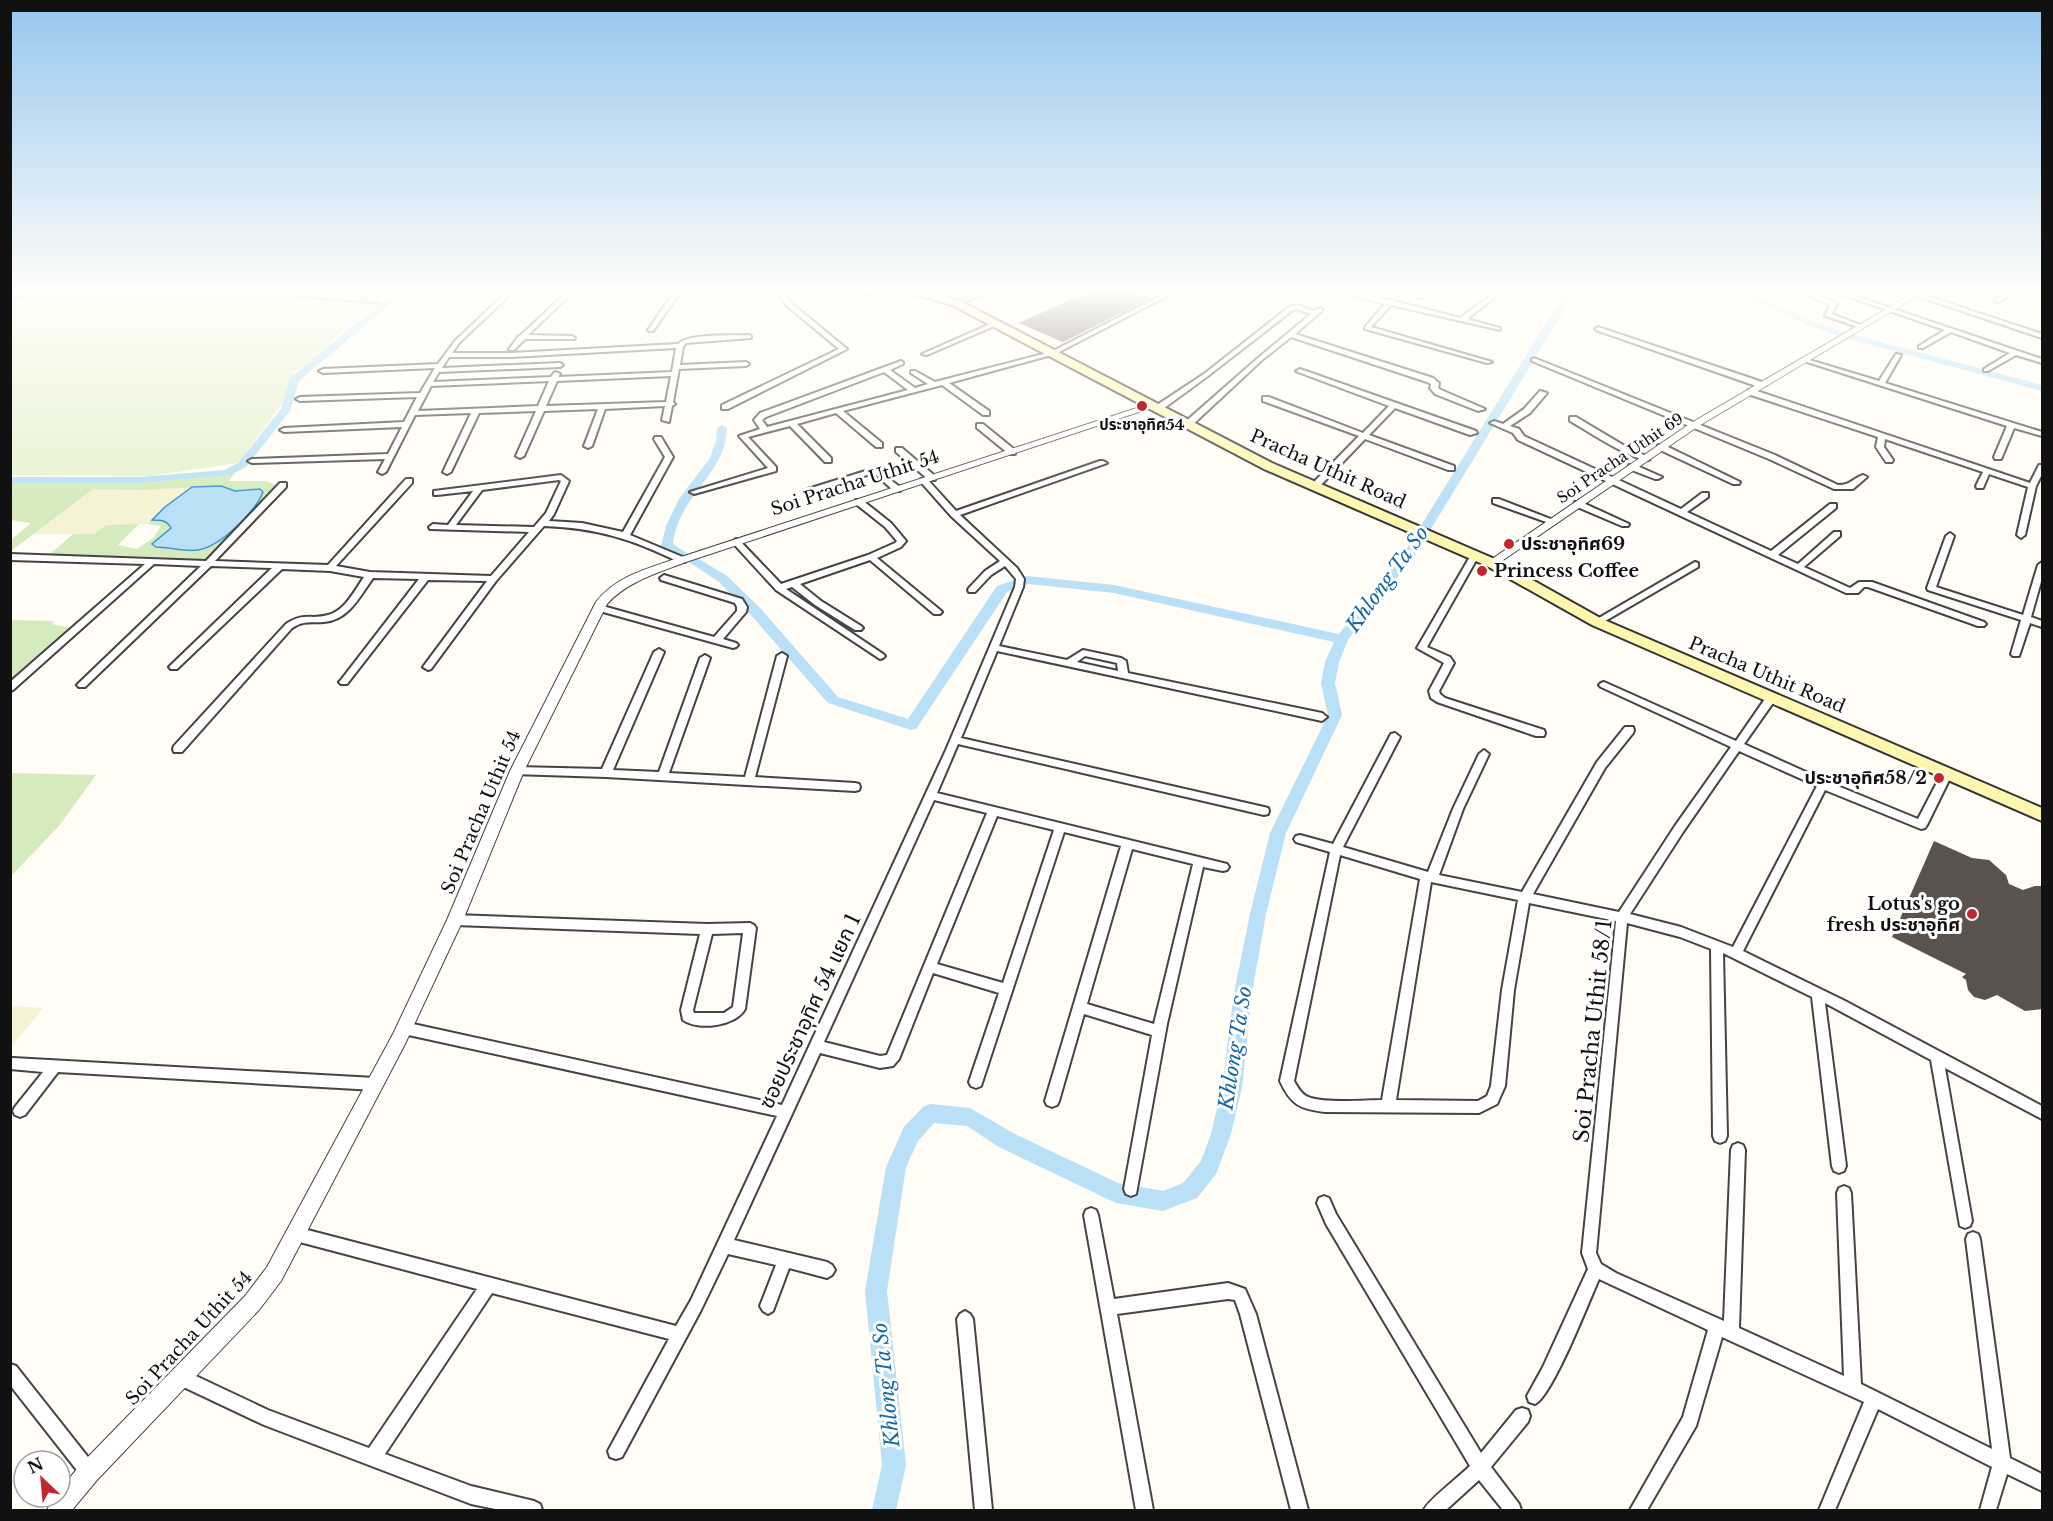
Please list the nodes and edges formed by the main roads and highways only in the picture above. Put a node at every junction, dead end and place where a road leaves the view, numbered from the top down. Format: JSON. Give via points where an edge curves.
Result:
{"nodes":[{"id":1,"x":1070,"y":362,"type":"edge"},
{"id":2,"x":2043,"y":815,"type":"edge"}],
"edges":[{"from":1,"to":2,"type":"main road","name":"Pracha Uthit Road","via":[[1186,425],[1492,563],[1597,622]]}]}
